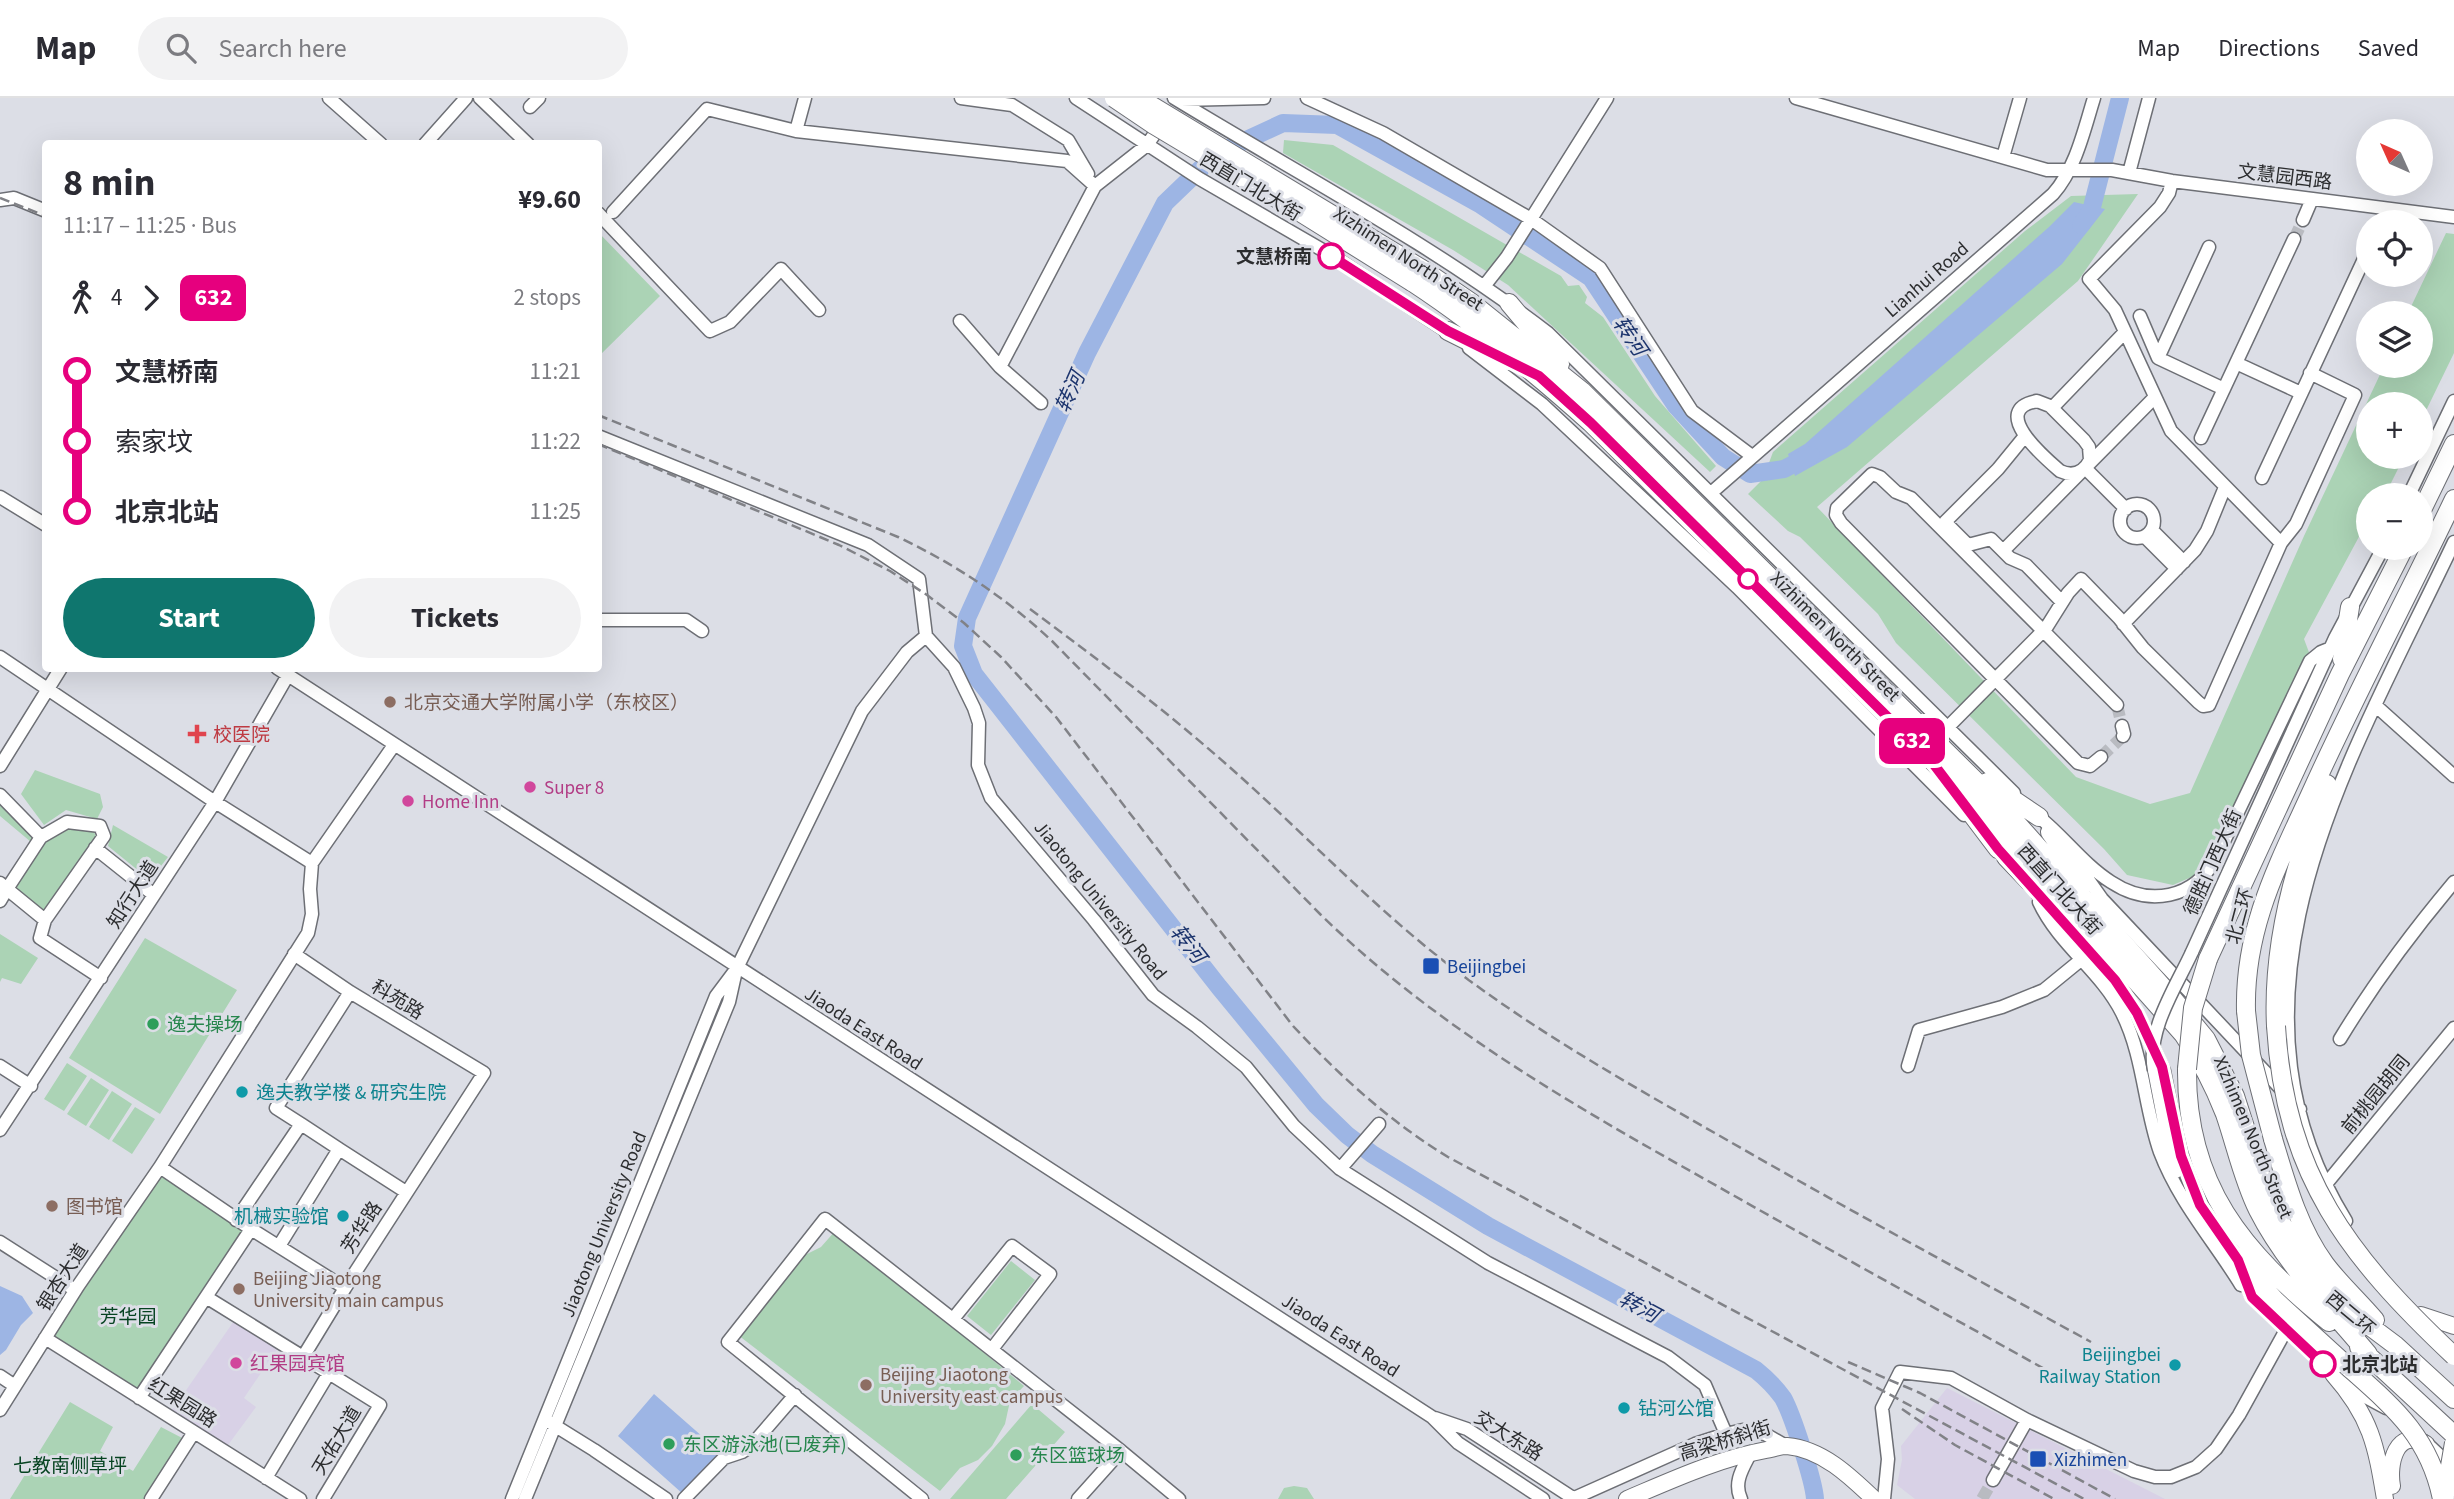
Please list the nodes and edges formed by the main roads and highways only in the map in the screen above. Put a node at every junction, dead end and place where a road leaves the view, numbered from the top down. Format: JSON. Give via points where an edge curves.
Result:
{"nodes":[{"id":1,"x":1114,"y":98,"type":"edge"},
{"id":2,"x":1139,"y":98,"type":"edge"},
{"id":3,"x":1417,"y":276,"type":"junction"},
{"id":4,"x":1509,"y":303,"type":"road end"},
{"id":5,"x":1448,"y":331,"type":"road end"},
{"id":6,"x":1539,"y":376,"type":"junction"},
{"id":7,"x":1582,"y":391,"type":"junction"},
{"id":8,"x":2454,"y":444,"type":"edge"},
{"id":9,"x":2433,"y":487,"type":"edge"},
{"id":10,"x":2454,"y":499,"type":"edge"},
{"id":11,"x":2398,"y":560,"type":"edge"},
{"id":12,"x":2350,"y":607,"type":"road end"},
{"id":13,"x":2340,"y":674,"type":"junction"},
{"id":14,"x":2357,"y":692,"type":"junction"},
{"id":15,"x":1929,"y":758,"type":"junction"},
{"id":16,"x":1954,"y":758,"type":"junction"},
{"id":17,"x":2039,"y":817,"type":"road end"},
{"id":18,"x":2050,"y":832,"type":"road end"},
{"id":19,"x":2087,"y":916,"type":"junction"},
{"id":20,"x":2226,"y":1217,"type":"junction"},
{"id":21,"x":2235,"y":1256,"type":"road end"},
{"id":22,"x":2276,"y":1301,"type":"junction"},
{"id":23,"x":2421,"y":1315,"type":"road end"},
{"id":24,"x":2454,"y":1326,"type":"edge"},
{"id":25,"x":2395,"y":1345,"type":"junction"},
{"id":26,"x":2368,"y":1354,"type":"junction"},
{"id":27,"x":2454,"y":1356,"type":"edge"},
{"id":28,"x":2334,"y":1368,"type":"junction"},
{"id":29,"x":2454,"y":1399,"type":"edge"},
{"id":30,"x":2454,"y":1435,"type":"edge"},
{"id":31,"x":2454,"y":1443,"type":"edge"},
{"id":32,"x":2428,"y":1445,"type":"road end"},
{"id":33,"x":1627,"y":1499,"type":"edge"},
{"id":34,"x":1874,"y":1499,"type":"edge"},
{"id":35,"x":2385,"y":1499,"type":"edge"},
{"id":36,"x":2394,"y":1499,"type":"edge"},
{"id":37,"x":2443,"y":1499,"type":"edge"}],
"edges":[{"from":1,"to":3,"type":"highway","name":"Xizhimen North Street","bridge":true,"via":[[1303,214]]},
{"from":2,"to":3,"type":"highway","name":"Xizhimen North Street","bridge":true},
{"from":3,"to":6,"type":"highway","name":"Xizhimen North Street"},
{"from":3,"to":7,"type":"highway","name":"Xizhimen North Street","via":[[1472,303]]},
{"from":4,"to":7,"type":"highway"},
{"from":5,"to":6,"type":"highway"},
{"from":6,"to":15,"type":"highway","name":"Xizhimen North Street"},
{"from":7,"to":16,"type":"highway","name":"Xizhimen North Street"},
{"from":8,"to":9,"type":"highway"},
{"from":10,"to":14,"type":"highway","name":"北二环"},
{"from":11,"to":13,"type":"highway","name":"北二环"},
{"from":12,"to":13,"type":"highway"},
{"from":13,"to":20,"type":"highway","name":"北二环","bridge":true,"via":[[2200,955],[2187,1069],[2189,1115],[2196,1150]]},
{"from":14,"to":25,"type":"highway","name":"北二环","bridge":true,"via":[[2261,905],[2248,962],[2246,1011],[2252,1063],[2292,1200],[2331,1272]]},
{"from":14,"to":27,"type":"highway","bridge":true,"via":[[2352,728],[2323,793],[2287,906],[2276,972],[2280,1069],[2303,1158],[2348,1241],[2372,1274]]},
{"from":15,"to":19,"type":"highway","name":"Xizhimen North Street"},
{"from":15,"to":19,"type":"highway","via":[[2002,853],[2036,888]]},
{"from":16,"to":17,"type":"highway"},
{"from":16,"to":19,"type":"highway","name":"Xizhimen North Street","via":[[2008,814]]},
{"from":18,"to":19,"type":"highway","via":[[2062,849]]},
{"from":19,"to":25,"type":"highway","name":"Xizhimen North Street","via":[[2176,1001],[2210,1046],[2235,1096],[2270,1205],[2298,1251],[2348,1309]]},
{"from":19,"to":26,"type":"highway","name":"Xizhimen North Street","via":[[2192,1048],[2220,1102],[2247,1184],[2274,1238]]},
{"from":20,"to":22,"type":"highway"},
{"from":20,"to":26,"type":"highway","name":"西二环","via":[[2284,1282]]},
{"from":21,"to":22,"type":"highway"},
{"from":22,"to":28,"type":"highway"},
{"from":23,"to":24,"type":"main road"},
{"from":25,"to":29,"type":"highway","name":"西二环"},
{"from":26,"to":30,"type":"highway","name":"西二环"},
{"from":28,"to":35,"type":"main road","via":[[2371,1431]]},
{"from":28,"to":37,"type":"highway","bridge":true,"via":[[2393,1408],[2418,1438]]},
{"from":31,"to":37,"type":"highway","bridge":true},
{"from":32,"to":36,"type":"main road","via":[[2412,1440],[2395,1450],[2390,1475]]},
{"from":33,"to":34,"type":"main road","name":"高梁桥斜街","via":[[1695,1470],[1786,1446],[1842,1468]]}]}
